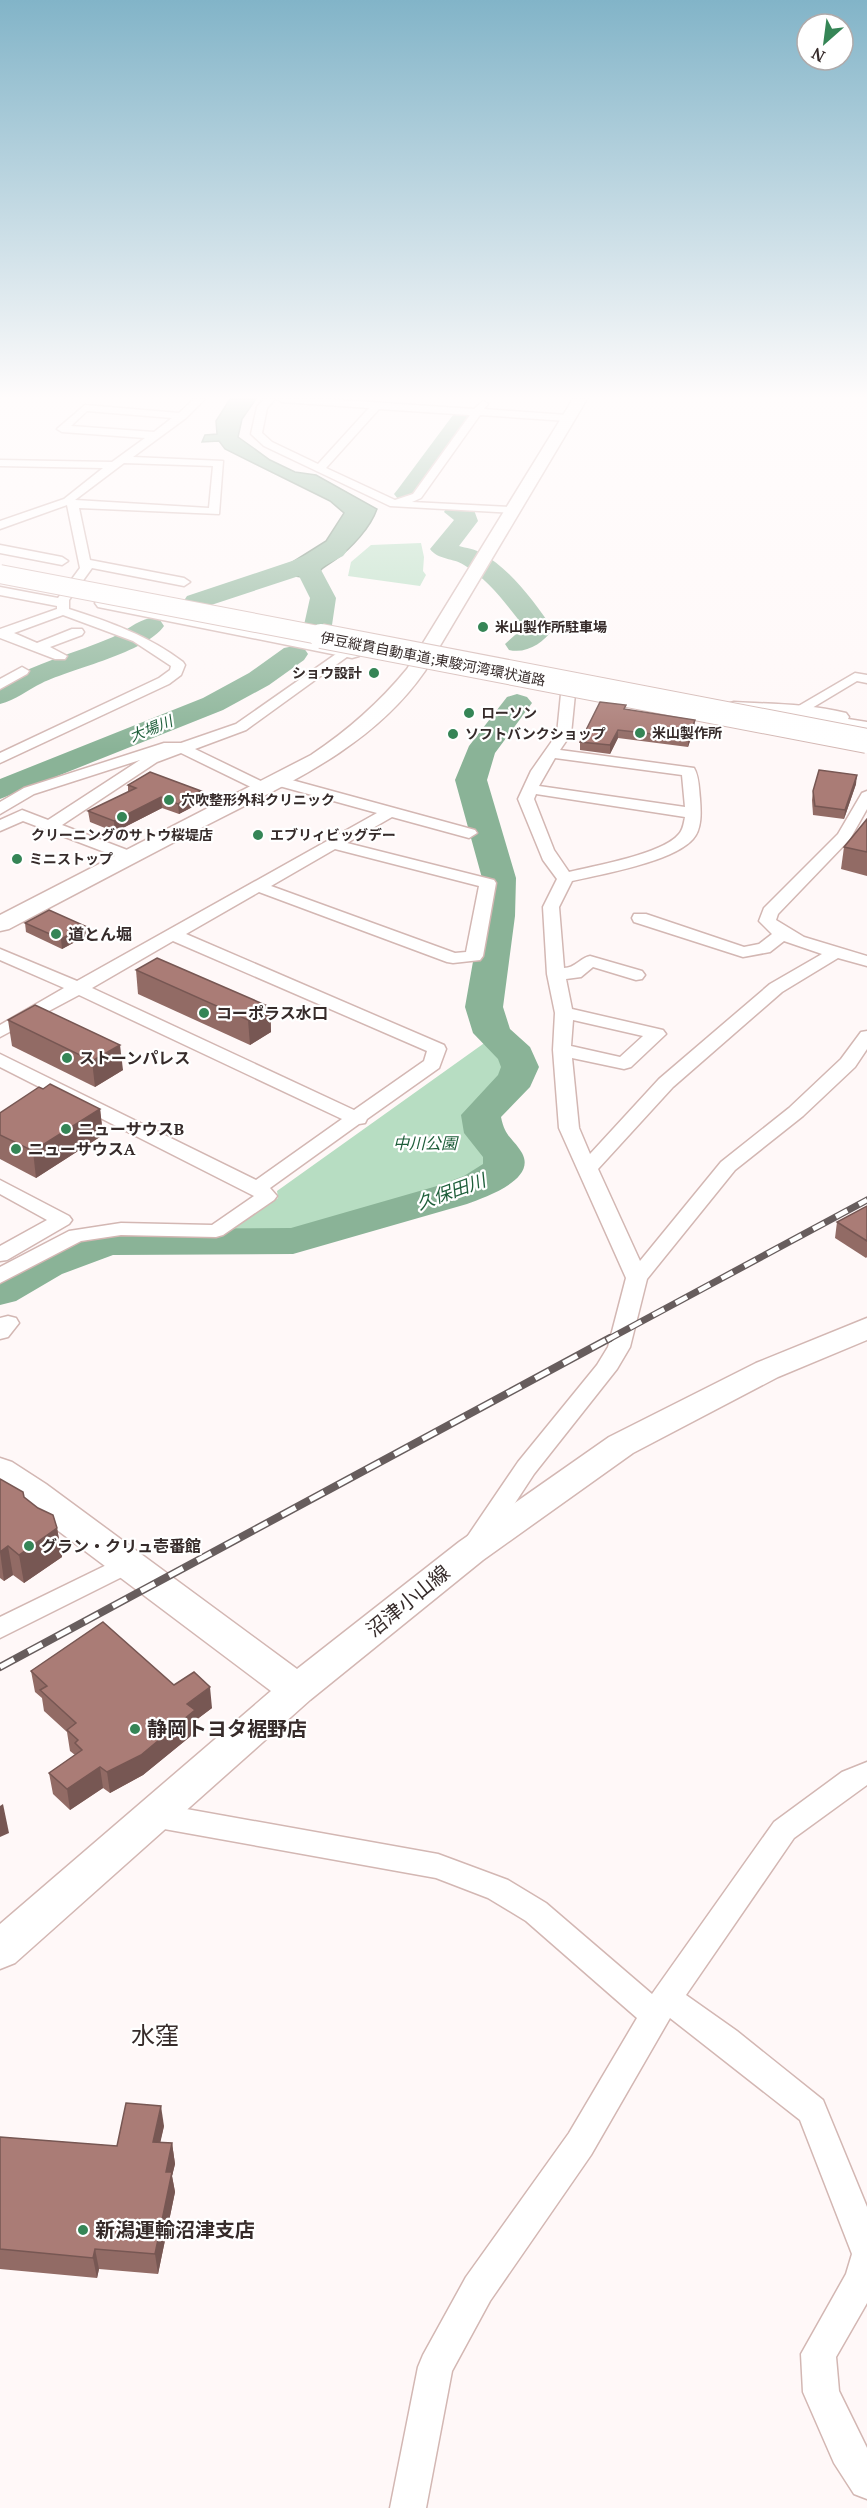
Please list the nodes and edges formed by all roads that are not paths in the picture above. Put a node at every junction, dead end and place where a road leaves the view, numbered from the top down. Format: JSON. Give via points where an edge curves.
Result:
{"nodes":[{"id":1,"x":27,"y":516,"type":"edge"},
{"id":2,"x":74,"y":516,"type":"edge"},
{"id":3,"x":507,"y":516,"type":"edge"},
{"id":4,"x":0,"y":525,"type":"edge"},
{"id":5,"x":62,"y":561,"type":"dead end"},
{"id":6,"x":86,"y":563,"type":"junction"},
{"id":7,"x":2,"y":571,"type":"edge"},
{"id":8,"x":184,"y":582,"type":"dead end"},
{"id":9,"x":67,"y":598,"type":"junction"},
{"id":10,"x":4,"y":629,"type":"edge"},
{"id":11,"x":77,"y":632,"type":"dead end"},
{"id":12,"x":38,"y":647,"type":"junction"},
{"id":13,"x":346,"y":651,"type":"junction"},
{"id":14,"x":60,"y":656,"type":"dead end"},
{"id":15,"x":422,"y":657,"type":"junction"},
{"id":16,"x":22,"y":671,"type":"dead end"},
{"id":17,"x":867,"y":679,"type":"edge"},
{"id":18,"x":0,"y":685,"type":"edge"},
{"id":19,"x":568,"y":694,"type":"junction"},
{"id":20,"x":734,"y":708,"type":"junction"},
{"id":21,"x":797,"y":711,"type":"junction"},
{"id":22,"x":867,"y":722,"type":"edge"},
{"id":23,"x":867,"y":729,"type":"edge"},
{"id":24,"x":867,"y":741,"type":"edge"},
{"id":25,"x":182,"y":748,"type":"junction"},
{"id":26,"x":867,"y":752,"type":"edge"},
{"id":27,"x":550,"y":753,"type":"junction"},
{"id":28,"x":0,"y":759,"type":"edge"},
{"id":29,"x":270,"y":784,"type":"junction"},
{"id":30,"x":530,"y":789,"type":"junction"},
{"id":31,"x":867,"y":796,"type":"edge"},
{"id":32,"x":0,"y":809,"type":"edge"},
{"id":33,"x":390,"y":812,"type":"junction"},
{"id":34,"x":693,"y":813,"type":"junction"},
{"id":35,"x":51,"y":825,"type":"junction"},
{"id":36,"x":0,"y":826,"type":"edge"},
{"id":37,"x":469,"y":833,"type":"dead end"},
{"id":38,"x":333,"y":844,"type":"junction"},
{"id":39,"x":129,"y":856,"type":"junction"},
{"id":40,"x":565,"y":878,"type":"junction"},
{"id":41,"x":257,"y":886,"type":"junction"},
{"id":42,"x":640,"y":918,"type":"dead end"},
{"id":43,"x":0,"y":924,"type":"edge"},
{"id":44,"x":171,"y":934,"type":"junction"},
{"id":45,"x":783,"y":934,"type":"junction"},
{"id":46,"x":837,"y":952,"type":"junction"},
{"id":47,"x":0,"y":954,"type":"edge"},
{"id":48,"x":867,"y":961,"type":"edge"},
{"id":49,"x":556,"y":974,"type":"junction"},
{"id":50,"x":636,"y":975,"type":"dead end"},
{"id":51,"x":76,"y":987,"type":"junction"},
{"id":52,"x":564,"y":1014,"type":"junction"},
{"id":53,"x":0,"y":1032,"type":"edge"},
{"id":54,"x":867,"y":1036,"type":"edge"},
{"id":55,"x":562,"y":1050,"type":"junction"},
{"id":56,"x":0,"y":1060,"type":"edge"},
{"id":57,"x":358,"y":1119,"type":"junction"},
{"id":58,"x":588,"y":1168,"type":"junction"},
{"id":59,"x":0,"y":1186,"type":"edge"},
{"id":60,"x":257,"y":1188,"type":"junction"},
{"id":61,"x":0,"y":1255,"type":"edge"},
{"id":62,"x":0,"y":1276,"type":"edge"},
{"id":63,"x":637,"y":1278,"type":"junction"},
{"id":64,"x":867,"y":1328,"type":"edge"},
{"id":65,"x":0,"y":1470,"type":"edge"},
{"id":66,"x":471,"y":1551,"type":"junction"},
{"id":67,"x":127,"y":1564,"type":"junction"},
{"id":68,"x":0,"y":1628,"type":"edge"},
{"id":69,"x":297,"y":1690,"type":"junction"},
{"id":70,"x":862,"y":1781,"type":"edge"},
{"id":71,"x":153,"y":1815,"type":"junction"},
{"id":72,"x":0,"y":1950,"type":"edge"},
{"id":73,"x":661,"y":2007,"type":"junction"},
{"id":74,"x":867,"y":2249,"type":"edge"},
{"id":75,"x":867,"y":2259,"type":"edge"},
{"id":76,"x":867,"y":2481,"type":"edge"},
{"id":77,"x":408,"y":2508,"type":"edge"}],
"edges":[{"from":1,"to":4,"type":"street"},
{"from":2,"to":6,"type":"street"},
{"from":3,"to":15,"type":"street"},
{"from":5,"to":7,"type":"street"},
{"from":6,"to":8,"type":"street"},
{"from":6,"to":9,"type":"street"},
{"from":7,"to":9,"type":"street"},
{"from":7,"to":23,"type":"highway","name":"伊豆縦貫自動車道;東駿河湾環状道路"},
{"from":7,"to":24,"type":"highway","name":"伊豆縦貫自動車道;東駿河湾環状道路","bridge":true},
{"from":9,"to":10,"type":"street"},
{"from":9,"to":13,"type":"street"},
{"from":9,"to":15,"type":"street"},
{"from":9,"to":28,"type":"street","via":[[178,665],[176,672]]},
{"from":10,"to":12,"type":"street"},
{"from":11,"to":12,"type":"street"},
{"from":12,"to":14,"type":"street"},
{"from":13,"to":15,"type":"street"},
{"from":13,"to":25,"type":"street","via":[[241,727]]},
{"from":15,"to":19,"type":"street"},
{"from":15,"to":20,"type":"street"},
{"from":15,"to":29,"type":"street","via":[[399,694],[352,737]]},
{"from":16,"to":18,"type":"street"},
{"from":17,"to":21,"type":"street","via":[[855,677]]},
{"from":19,"to":26,"type":"street"},
{"from":19,"to":27,"type":"street","via":[[564,734]]},
{"from":20,"to":21,"type":"street"},
{"from":20,"to":23,"type":"street"},
{"from":21,"to":22,"type":"street"},
{"from":25,"to":29,"type":"street"},
{"from":25,"to":32,"type":"street","via":[[169,746],[29,791]]},
{"from":25,"to":35,"type":"street","via":[[152,759]]},
{"from":27,"to":30,"type":"street"},
{"from":27,"to":34,"type":"street","via":[[689,771]]},
{"from":29,"to":33,"type":"street"},
{"from":29,"to":39,"type":"street"},
{"from":30,"to":34,"type":"street"},
{"from":30,"to":40,"type":"street","via":[[526,799],[542,843],[552,867]]},
{"from":31,"to":45,"type":"street","via":[[844,836],[770,912],[767,921],[772,929]]},
{"from":33,"to":37,"type":"street"},
{"from":33,"to":38,"type":"street"},
{"from":34,"to":40,"type":"street","via":[[687,835],[674,846]]},
{"from":35,"to":36,"type":"street","via":[[22,814]]},
{"from":35,"to":39,"type":"street"},
{"from":38,"to":41,"type":"street"},
{"from":38,"to":41,"type":"street","via":[[488,883],[474,956],[453,958]]},
{"from":39,"to":43,"type":"street"},
{"from":40,"to":49,"type":"street","via":[[551,907]]},
{"from":41,"to":44,"type":"street"},
{"from":42,"to":45,"type":"street","via":[[743,952],[764,948]]},
{"from":44,"to":51,"type":"street"},
{"from":44,"to":57,"type":"street","via":[[437,1049],[432,1064]]},
{"from":45,"to":46,"type":"street"},
{"from":46,"to":48,"type":"street"},
{"from":46,"to":58,"type":"street","via":[[776,988],[666,1083]]},
{"from":47,"to":51,"type":"street"},
{"from":49,"to":50,"type":"street","via":[[575,973],[590,961]]},
{"from":49,"to":52,"type":"street"},
{"from":51,"to":53,"type":"street"},
{"from":51,"to":57,"type":"street"},
{"from":52,"to":55,"type":"street"},
{"from":52,"to":55,"type":"street","via":[[657,1034],[624,1063]]},
{"from":54,"to":63,"type":"street","via":[[848,1063],[805,1104],[728,1166]]},
{"from":55,"to":58,"type":"street","via":[[569,1128]]},
{"from":56,"to":60,"type":"street"},
{"from":57,"to":60,"type":"street"},
{"from":58,"to":63,"type":"street"},
{"from":59,"to":61,"type":"street","via":[[62,1220]]},
{"from":60,"to":62,"type":"street","via":[[267,1196],[216,1231],[121,1229],[76,1235]]},
{"from":63,"to":66,"type":"street","via":[[620,1347],[526,1468]]},
{"from":64,"to":66,"type":"street","name":"沼津小山線","via":[[767,1370],[621,1445]]},
{"from":65,"to":67,"type":"street"},
{"from":66,"to":69,"type":"street","name":"沼津小山線"},
{"from":67,"to":68,"type":"street"},
{"from":67,"to":69,"type":"street"},
{"from":69,"to":71,"type":"street","name":"沼津小山線"},
{"from":70,"to":73,"type":"street","via":[[784,1830]]},
{"from":71,"to":72,"type":"street","name":"沼津小山線"},
{"from":71,"to":73,"type":"street","via":[[438,1866],[498,1889],[536,1912]]},
{"from":73,"to":74,"type":"street","via":[[726,2041],[812,2110]]},
{"from":73,"to":77,"type":"street","via":[[580,2144],[478,2289],[435,2367]]},
{"from":75,"to":76,"type":"street","via":[[861,2281],[818,2354],[821,2392],[847,2450]]}]}
